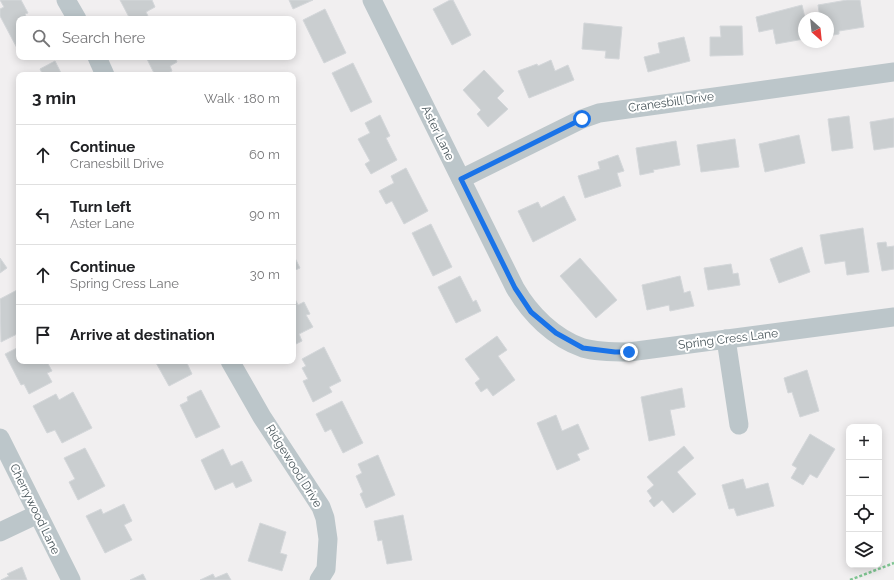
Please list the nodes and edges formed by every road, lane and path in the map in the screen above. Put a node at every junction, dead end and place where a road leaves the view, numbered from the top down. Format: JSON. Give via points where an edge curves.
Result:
{"nodes":[{"id":1,"x":66,"y":0,"type":"edge"},
{"id":2,"x":372,"y":0,"type":"edge"},
{"id":3,"x":75,"y":16,"type":"edge"},
{"id":4,"x":98,"y":60,"type":"edge"},
{"id":5,"x":104,"y":72,"type":"edge"},
{"id":6,"x":894,"y":72,"type":"edge"},
{"id":7,"x":461,"y":179,"type":"junction"},
{"id":8,"x":894,"y":317,"type":"edge"},
{"id":9,"x":565,"y":338,"type":"joint"},
{"id":10,"x":726,"y":339,"type":"junction"},
{"id":11,"x":232,"y":364,"type":"edge"},
{"id":12,"x":739,"y":425,"type":"dead end"},
{"id":13,"x":0,"y":438,"type":"edge"},
{"id":14,"x":38,"y":514,"type":"junction"},
{"id":15,"x":0,"y":532,"type":"edge"},
{"id":16,"x":894,"y":563,"type":"edge"},
{"id":17,"x":320,"y":579,"type":"edge"},
{"id":18,"x":70,"y":580,"type":"edge"},
{"id":19,"x":850,"y":580,"type":"edge"}],
"edges":[{"from":1,"to":3,"type":"street"},
{"from":2,"to":7,"type":"street","name":"Aster Lane"},
{"from":4,"to":5,"type":"street"},
{"from":6,"to":7,"type":"street","name":"Cranesbill Drive","via":[[598,113]]},
{"from":7,"to":9,"type":"street","name":"Aster Lane","via":[[523,302],[542,322]]},
{"from":8,"to":10,"type":"street","name":"Spring Cress Lane"},
{"from":9,"to":10,"type":"street","name":"Spring Cress Lane","via":[[583,348],[615,352]]},
{"from":10,"to":12,"type":"street"},
{"from":11,"to":17,"type":"street","name":"Ridgewood Drive","via":[[325,518],[328,539],[326,569]]},
{"from":13,"to":14,"type":"street","name":"Cherrywood Lane"},
{"from":14,"to":15,"type":"street"},
{"from":14,"to":18,"type":"street","name":"Cherrywood Lane"},
{"from":16,"to":19,"type":"path"}]}
